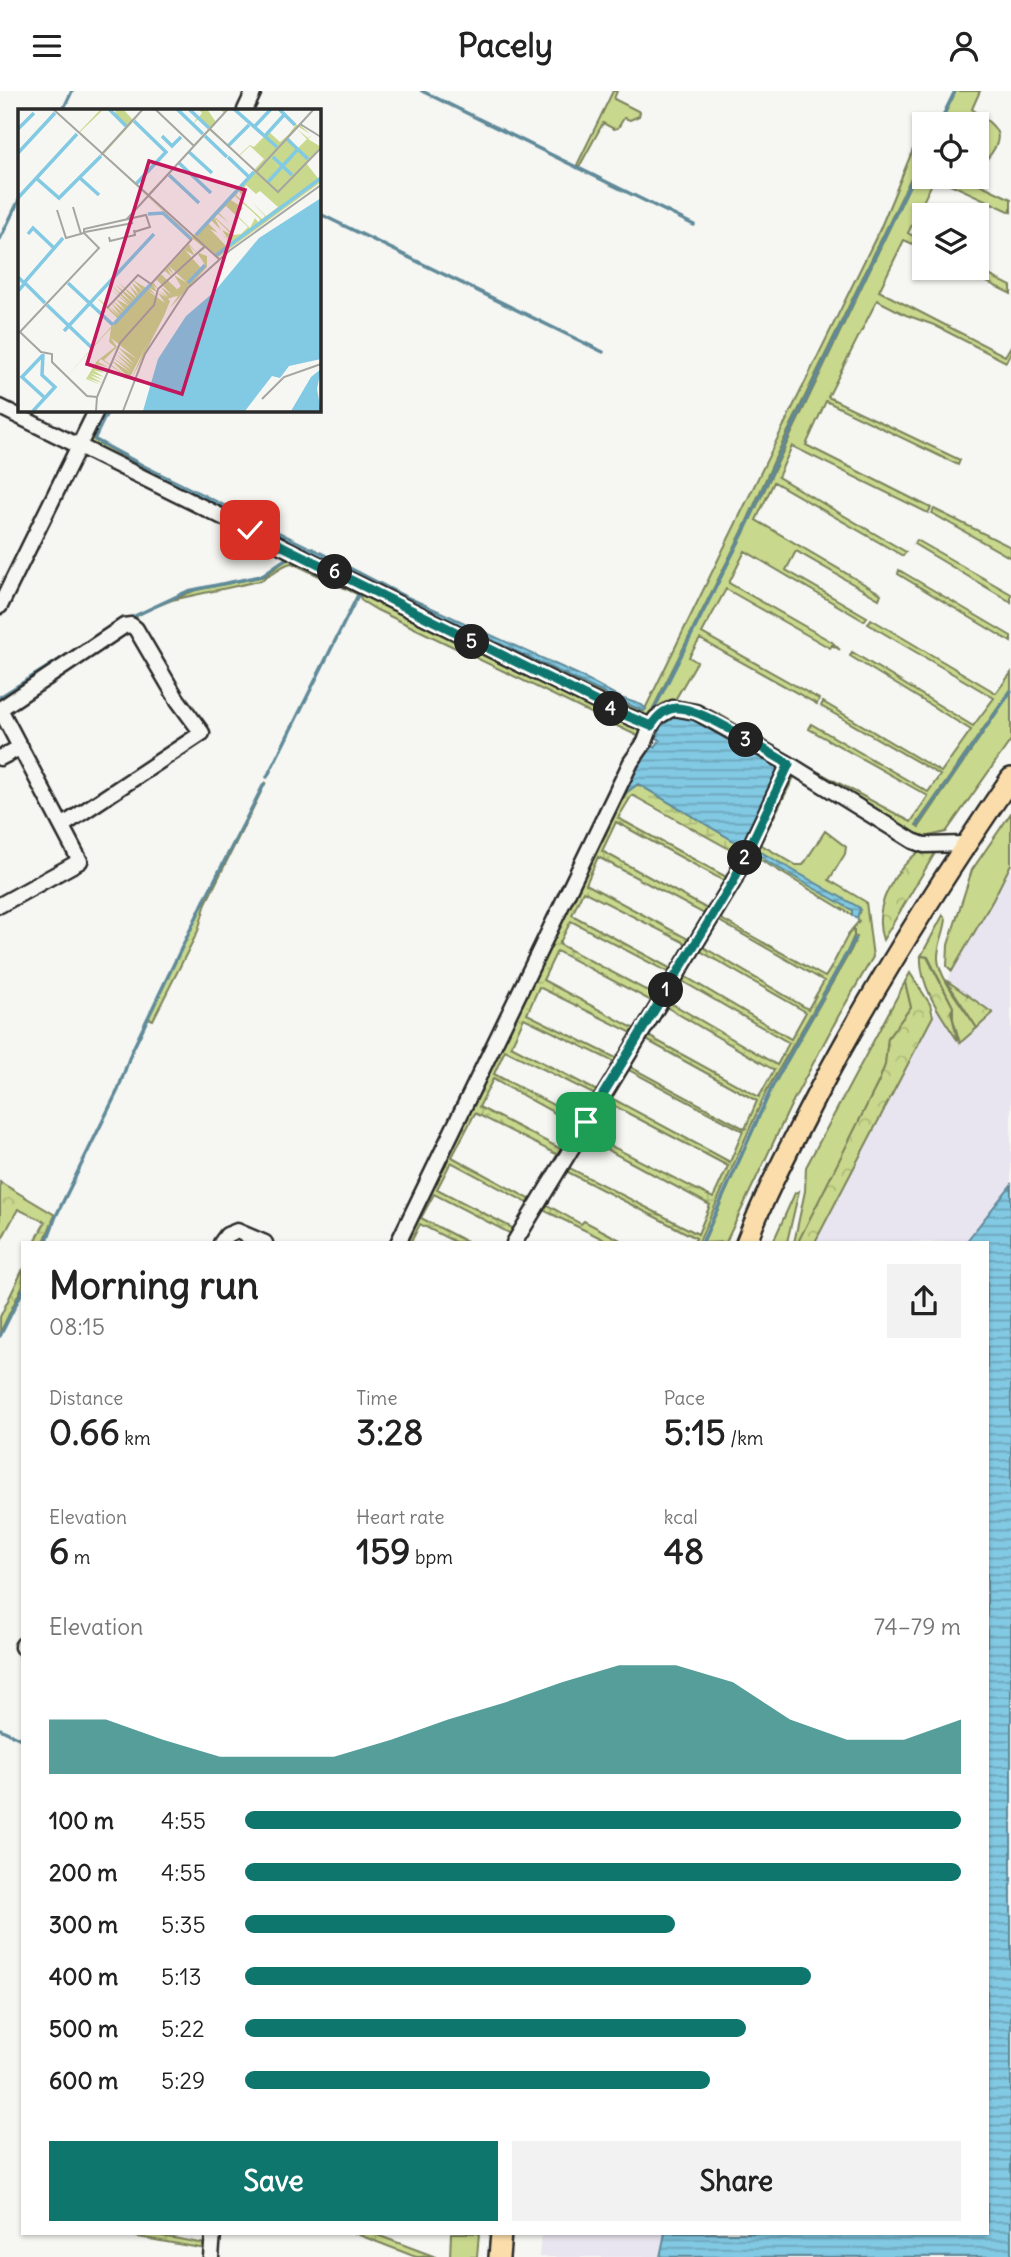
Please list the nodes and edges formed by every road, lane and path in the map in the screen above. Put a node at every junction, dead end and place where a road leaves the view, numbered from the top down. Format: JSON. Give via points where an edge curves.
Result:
{"nodes":[{"id":1,"x":254,"y":91,"type":"edge"},
{"id":2,"x":245,"y":109,"type":"edge"},
{"id":3,"x":0,"y":407,"type":"edge"},
{"id":4,"x":96,"y":411,"type":"edge"},
{"id":5,"x":79,"y":447,"type":"junction"},
{"id":6,"x":0,"y":606,"type":"edge"},
{"id":7,"x":651,"y":726,"type":"junction"},
{"id":8,"x":21,"y":747,"type":"junction"},
{"id":9,"x":0,"y":758,"type":"edge"},
{"id":10,"x":789,"y":764,"type":"junction"},
{"id":11,"x":1011,"y":778,"type":"edge"},
{"id":12,"x":62,"y":827,"type":"junction"},
{"id":13,"x":965,"y":844,"type":"junction"},
{"id":14,"x":0,"y":905,"type":"edge"},
{"id":15,"x":222,"y":1241,"type":"edge"},
{"id":16,"x":260,"y":1241,"type":"edge"},
{"id":17,"x":399,"y":1241,"type":"edge"},
{"id":18,"x":515,"y":1241,"type":"edge"},
{"id":19,"x":748,"y":1241,"type":"edge"},
{"id":20,"x":213,"y":2235,"type":"edge"},
{"id":21,"x":501,"y":2235,"type":"edge"},
{"id":22,"x":211,"y":2257,"type":"edge"},
{"id":23,"x":499,"y":2257,"type":"edge"}],
"edges":[{"from":1,"to":2,"type":"street"},
{"from":3,"to":5,"type":"street"},
{"from":4,"to":5,"type":"street"},
{"from":5,"to":6,"type":"street"},
{"from":5,"to":7,"type":"street"},
{"from":7,"to":10,"type":"street","via":[[673,708],[696,712]]},
{"from":7,"to":17,"type":"street"},
{"from":8,"to":9,"type":"street"},
{"from":8,"to":12,"type":"street"},
{"from":8,"to":12,"type":"street","via":[[0,709],[131,625],[202,733]]},
{"from":10,"to":13,"type":"street","via":[[913,841]]},
{"from":10,"to":18,"type":"street","via":[[733,882]]},
{"from":11,"to":13,"type":"highway"},
{"from":12,"to":14,"type":"street","via":[[80,861]]},
{"from":13,"to":19,"type":"highway","via":[[845,1040],[783,1159]]},
{"from":15,"to":16,"type":"street","via":[[237,1231]]},
{"from":20,"to":22,"type":"street"},
{"from":21,"to":23,"type":"highway"}]}
